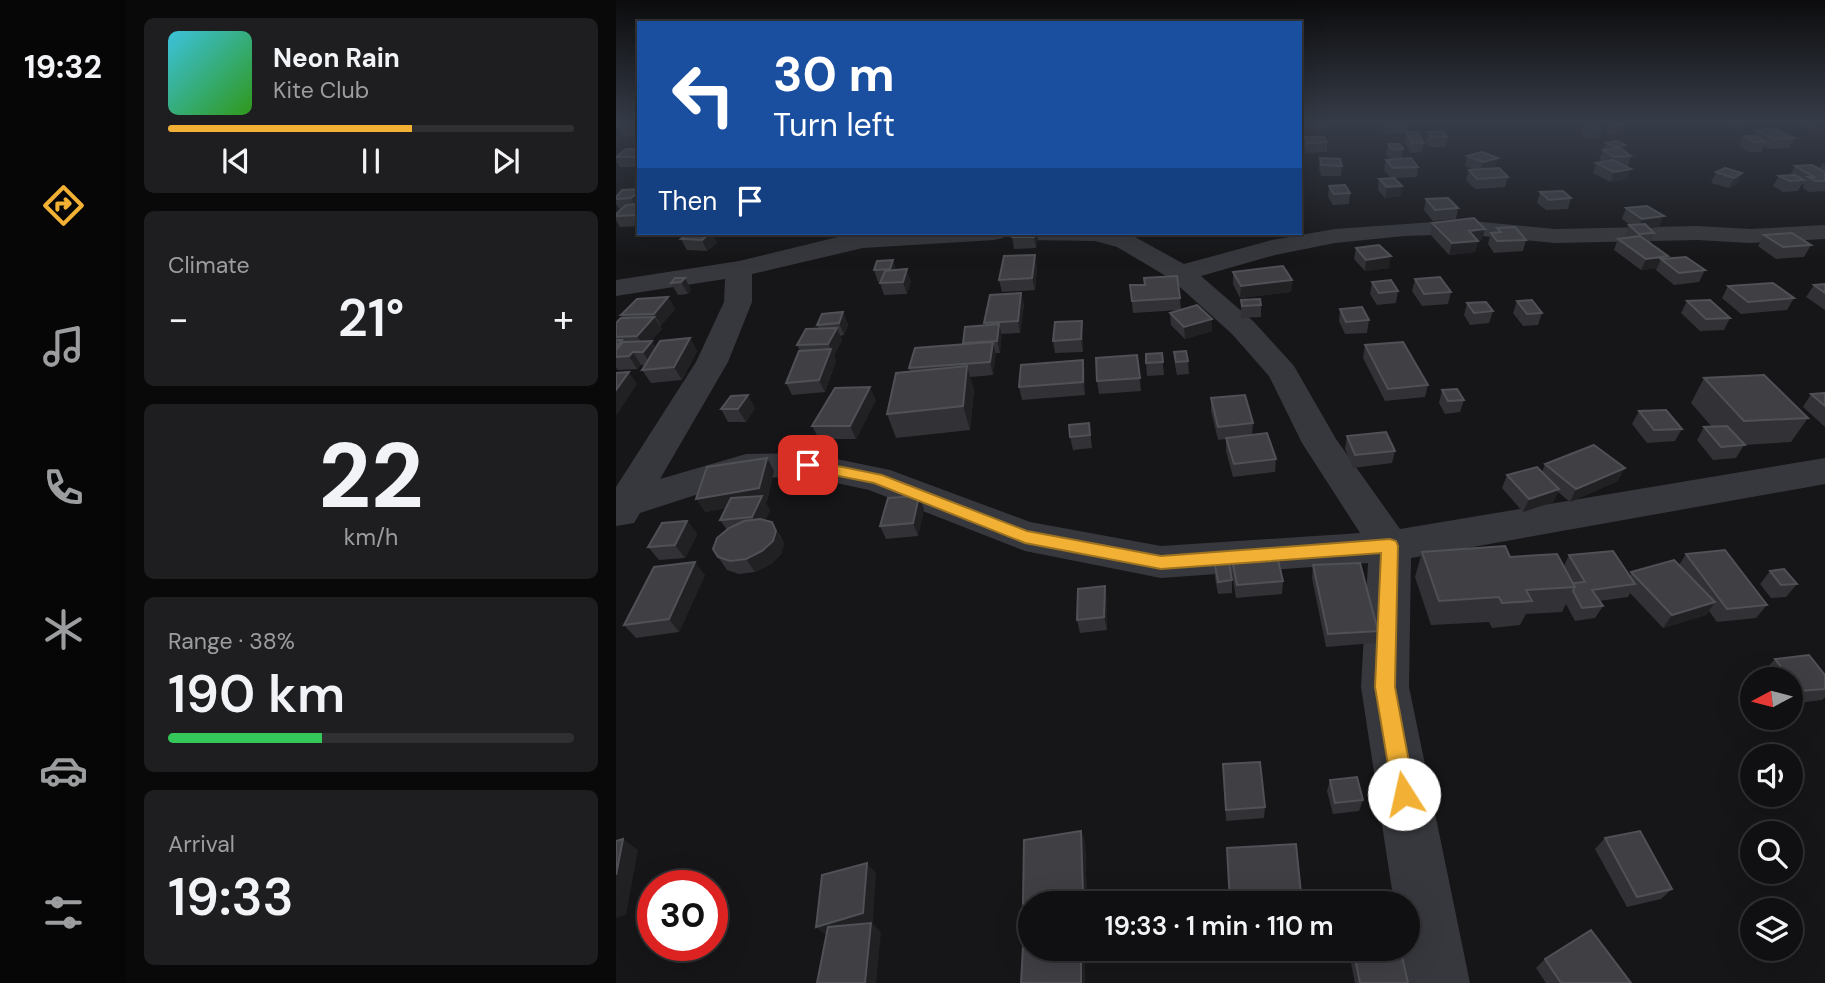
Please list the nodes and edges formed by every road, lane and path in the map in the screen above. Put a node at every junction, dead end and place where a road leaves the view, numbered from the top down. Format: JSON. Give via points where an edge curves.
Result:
{"nodes":[{"id":1,"x":1825,"y":232,"type":"edge"},
{"id":2,"x":929,"y":235,"type":"edge"},
{"id":3,"x":1100,"y":235,"type":"edge"},
{"id":4,"x":864,"y":237,"type":"edge"},
{"id":5,"x":738,"y":269,"type":"junction"},
{"id":6,"x":1181,"y":273,"type":"junction"},
{"id":7,"x":616,"y":288,"type":"edge"},
{"id":8,"x":1825,"y":471,"type":"edge"},
{"id":9,"x":620,"y":509,"type":"edge"},
{"id":10,"x":1390,"y":546,"type":"junction"},
{"id":11,"x":1438,"y":983,"type":"edge"}],
"edges":[{"from":1,"to":6,"type":"street","via":[[1555,236],[1462,227],[1404,229],[1272,248]]},
{"from":2,"to":4,"type":"street"},
{"from":3,"to":6,"type":"street","via":[[1126,242]]},
{"from":4,"to":5,"type":"street"},
{"from":5,"to":7,"type":"street"},
{"from":5,"to":9,"type":"street","via":[[738,302],[712,362]]},
{"from":6,"to":10,"type":"street","via":[[1243,328],[1283,373],[1320,443]]},
{"from":8,"to":10,"type":"street"},
{"from":9,"to":10,"type":"street","via":[[746,466],[808,465],[877,479],[1025,536],[1161,562]]},
{"from":10,"to":11,"type":"street","via":[[1385,687]]}]}
